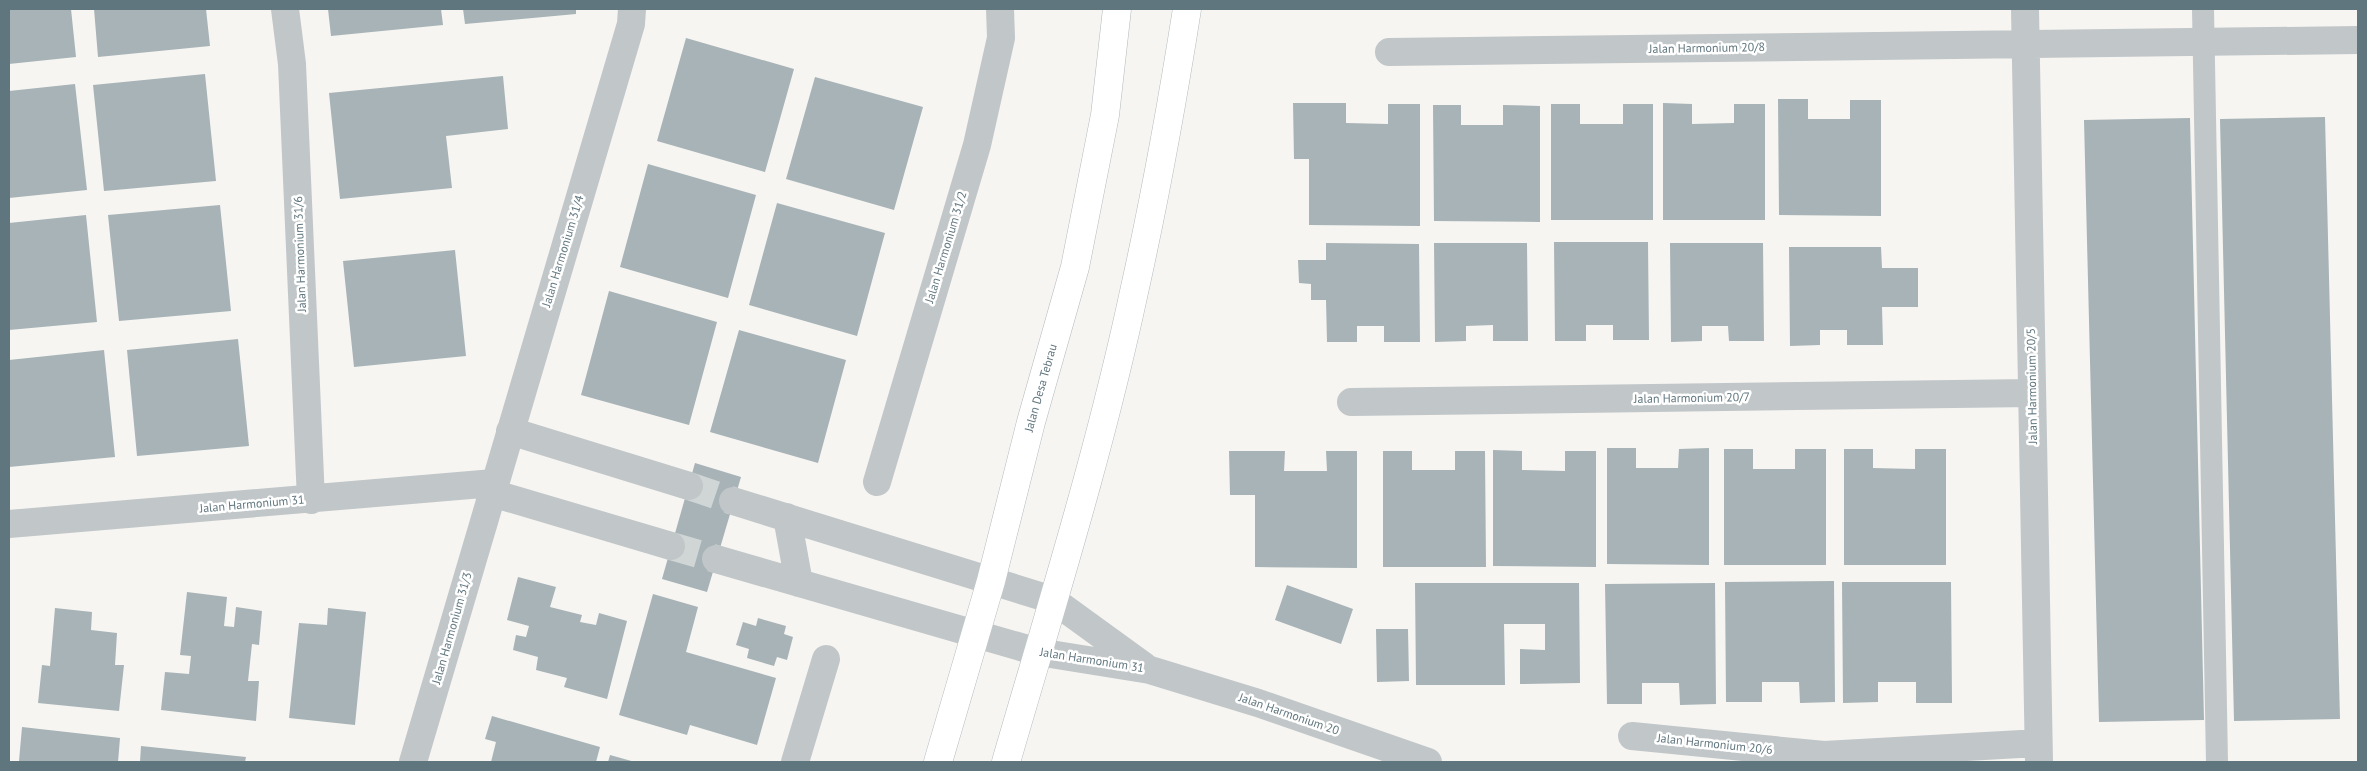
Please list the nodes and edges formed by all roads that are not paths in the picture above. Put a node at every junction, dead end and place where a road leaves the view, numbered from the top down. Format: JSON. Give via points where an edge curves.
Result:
{"nodes":[{"id":1,"x":285,"y":9,"type":"edge"},
{"id":2,"x":632,"y":9,"type":"edge"},
{"id":3,"x":1000,"y":9,"type":"edge"},
{"id":4,"x":1117,"y":9,"type":"edge"},
{"id":5,"x":1187,"y":9,"type":"edge"},
{"id":6,"x":2025,"y":9,"type":"edge"},
{"id":7,"x":2203,"y":9,"type":"edge"},
{"id":8,"x":2358,"y":40,"type":"edge"},
{"id":9,"x":2204,"y":42,"type":"junction"},
{"id":10,"x":2025,"y":44,"type":"junction"},
{"id":11,"x":1389,"y":52,"type":"dead end"},
{"id":12,"x":2032,"y":393,"type":"junction"},
{"id":13,"x":1351,"y":402,"type":"dead end"},
{"id":14,"x":510,"y":431,"type":"junction"},
{"id":15,"x":876,"y":482,"type":"dead end"},
{"id":16,"x":689,"y":486,"type":"tunnel mouth"},
{"id":17,"x":493,"y":488,"type":"junction"},
{"id":18,"x":311,"y":500,"type":"junction"},
{"id":19,"x":733,"y":500,"type":"tunnel mouth"},
{"id":20,"x":787,"y":517,"type":"junction"},
{"id":21,"x":9,"y":524,"type":"edge"},
{"id":22,"x":671,"y":546,"type":"tunnel mouth"},
{"id":23,"x":716,"y":559,"type":"tunnel mouth"},
{"id":24,"x":991,"y":581,"type":"junction"},
{"id":25,"x":799,"y":583,"type":"junction"},
{"id":26,"x":1053,"y":600,"type":"junction"},
{"id":27,"x":974,"y":634,"type":"junction"},
{"id":28,"x":1038,"y":652,"type":"junction"},
{"id":29,"x":826,"y":660,"type":"dead end"},
{"id":30,"x":1150,"y":670,"type":"junction"},
{"id":31,"x":1632,"y":736,"type":"dead end"},
{"id":32,"x":2038,"y":753,"type":"edge"},
{"id":33,"x":413,"y":762,"type":"edge"},
{"id":34,"x":795,"y":762,"type":"edge"},
{"id":35,"x":938,"y":762,"type":"edge"},
{"id":36,"x":1006,"y":762,"type":"edge"},
{"id":37,"x":1428,"y":762,"type":"edge"},
{"id":38,"x":2217,"y":762,"type":"edge"}],
"edges":[{"from":1,"to":18,"type":"street","name":"Jalan Harmonium 31/6","via":[[292,64]]},
{"from":2,"to":14,"type":"street","name":"Jalan Harmonium 31/4","via":[[631,24]]},
{"from":3,"to":15,"type":"street","name":"Jalan Harmonium 31/2","via":[[1001,38],[977,145]]},
{"from":4,"to":24,"type":"main road","name":"Jalan Desa Tebrau","via":[[1105,116],[1075,267]]},
{"from":5,"to":26,"type":"main road","via":[[1134,294]]},
{"from":6,"to":10,"type":"street","name":"Jalan Harmonium 20/5"},
{"from":7,"to":9,"type":"lane"},
{"from":8,"to":9,"type":"street","name":"Jalan Harmonium 20/8"},
{"from":9,"to":10,"type":"street","name":"Jalan Harmonium 20/8"},
{"from":9,"to":38,"type":"lane"},
{"from":10,"to":11,"type":"street","name":"Jalan Harmonium 20/8"},
{"from":10,"to":12,"type":"street","name":"Jalan Harmonium 20/5"},
{"from":12,"to":13,"type":"street","name":"Jalan Harmonium 20/7"},
{"from":12,"to":32,"type":"street","name":"Jalan Harmonium 20/5"},
{"from":14,"to":16,"type":"street"},
{"from":14,"to":17,"type":"street","name":"Jalan Harmonium 31/4"},
{"from":17,"to":18,"type":"street","name":"Jalan Harmonium 31"},
{"from":17,"to":22,"type":"street","name":"Jalan Harmonium 31"},
{"from":17,"to":33,"type":"street","name":"Jalan Harmonium 31/3"},
{"from":18,"to":21,"type":"street","name":"Jalan Harmonium 31"},
{"from":19,"to":20,"type":"street","name":"Jalan Harmonium 31"},
{"from":20,"to":24,"type":"street","name":"Jalan Harmonium 31"},
{"from":20,"to":25,"type":"street"},
{"from":23,"to":25,"type":"street","name":"Jalan Harmonium 31"},
{"from":24,"to":26,"type":"street","name":"Jalan Harmonium 31"},
{"from":24,"to":27,"type":"main road","name":"Jalan Desa Tebrau"},
{"from":25,"to":27,"type":"street","name":"Jalan Harmonium 31"},
{"from":26,"to":28,"type":"main road"},
{"from":26,"to":30,"type":"street","name":"Jalan Harmonium 31"},
{"from":27,"to":28,"type":"street","name":"Jalan Harmonium 31"},
{"from":27,"to":35,"type":"main road","name":"Jalan Desa Tebrau"},
{"from":28,"to":30,"type":"street","name":"Jalan Harmonium 31"},
{"from":28,"to":36,"type":"main road"},
{"from":29,"to":34,"type":"street"},
{"from":30,"to":37,"type":"street","name":"Jalan Harmonium 20","via":[[1258,703]]},
{"from":31,"to":32,"type":"street","name":"Jalan Harmonium 20/6","via":[[1824,755]]}]}
